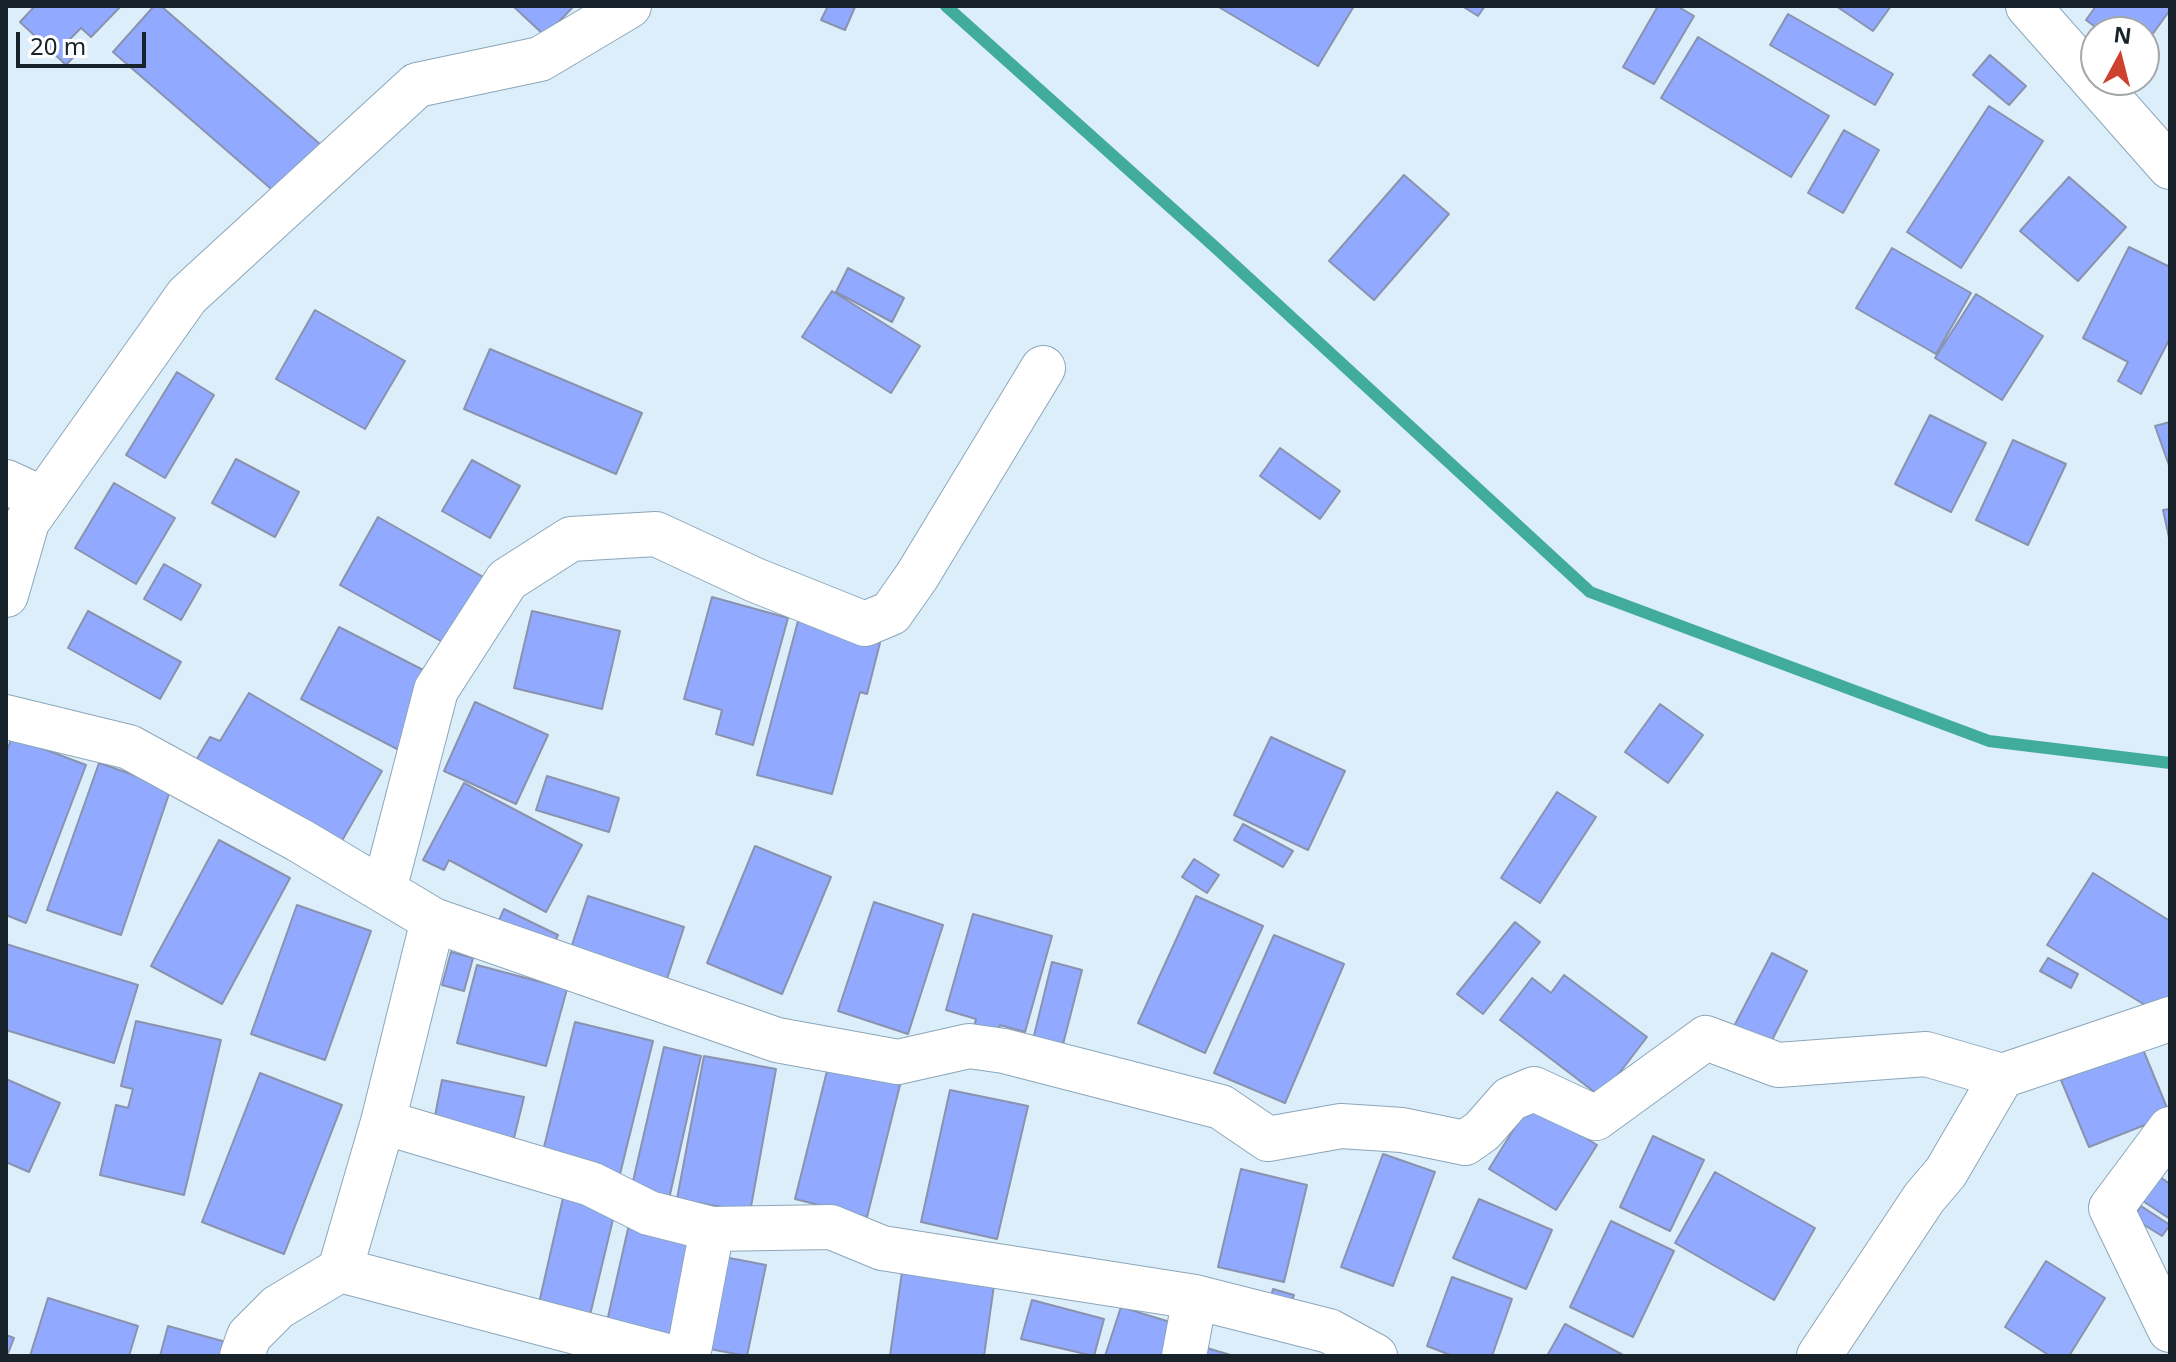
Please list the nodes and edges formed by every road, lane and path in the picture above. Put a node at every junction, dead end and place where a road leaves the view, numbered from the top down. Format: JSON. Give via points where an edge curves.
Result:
{"nodes":[{"id":1,"x":629,"y":6,"type":"edge"},
{"id":2,"x":2028,"y":6,"type":"edge"},
{"id":3,"x":2170,"y":167,"type":"edge"},
{"id":4,"x":1043,"y":368,"type":"dead end"},
{"id":5,"x":24,"y":490,"type":"edge"},
{"id":6,"x":6,"y":595,"type":"edge"},
{"id":7,"x":6,"y":717,"type":"edge"},
{"id":8,"x":384,"y":890,"type":"junction"},
{"id":9,"x":433,"y":920,"type":"junction"},
{"id":10,"x":2170,"y":1019,"type":"edge"},
{"id":11,"x":2002,"y":1076,"type":"junction"},
{"id":12,"x":383,"y":1122,"type":"junction"},
{"id":13,"x":2170,"y":1129,"type":"edge"},
{"id":14,"x":712,"y":1229,"type":"junction"},
{"id":15,"x":340,"y":1270,"type":"junction"},
{"id":16,"x":1195,"y":1297,"type":"junction"},
{"id":17,"x":2170,"y":1330,"type":"edge"},
{"id":18,"x":1837,"y":1349,"type":"edge"},
{"id":19,"x":242,"y":1356,"type":"edge"},
{"id":20,"x":667,"y":1356,"type":"edge"},
{"id":21,"x":688,"y":1356,"type":"edge"},
{"id":22,"x":1184,"y":1356,"type":"edge"},
{"id":23,"x":1375,"y":1356,"type":"edge"}],
"edges":[{"from":1,"to":5,"type":"street","via":[[540,59],[417,85],[187,296]]},
{"from":2,"to":3,"type":"street"},
{"from":4,"to":8,"type":"street","via":[[908,589],[891,613],[865,624],[656,534],[571,539],[507,580],[436,690]]},
{"from":5,"to":6,"type":"street","via":[[27,522]]},
{"from":7,"to":8,"type":"street","via":[[129,747]]},
{"from":8,"to":9,"type":"street"},
{"from":9,"to":11,"type":"street","via":[[777,1040],[898,1062],[969,1046],[1004,1051],[1221,1107],[1268,1139],[1341,1126],[1402,1130],[1465,1143],[1510,1099],[1534,1089],[1596,1118],[1706,1038],[1778,1065],[1926,1054]]},
{"from":9,"to":12,"type":"street"},
{"from":10,"to":11,"type":"street"},
{"from":11,"to":18,"type":"street"},
{"from":12,"to":14,"type":"street","via":[[591,1184],[649,1213]]},
{"from":12,"to":15,"type":"street"},
{"from":13,"to":17,"type":"street","via":[[2111,1208]]},
{"from":14,"to":16,"type":"street","via":[[831,1227],[882,1248]]},
{"from":14,"to":21,"type":"street"},
{"from":15,"to":19,"type":"street","via":[[278,1307],[249,1336]]},
{"from":15,"to":20,"type":"street"},
{"from":16,"to":22,"type":"street"},
{"from":16,"to":23,"type":"street","via":[[1329,1331]]}]}
